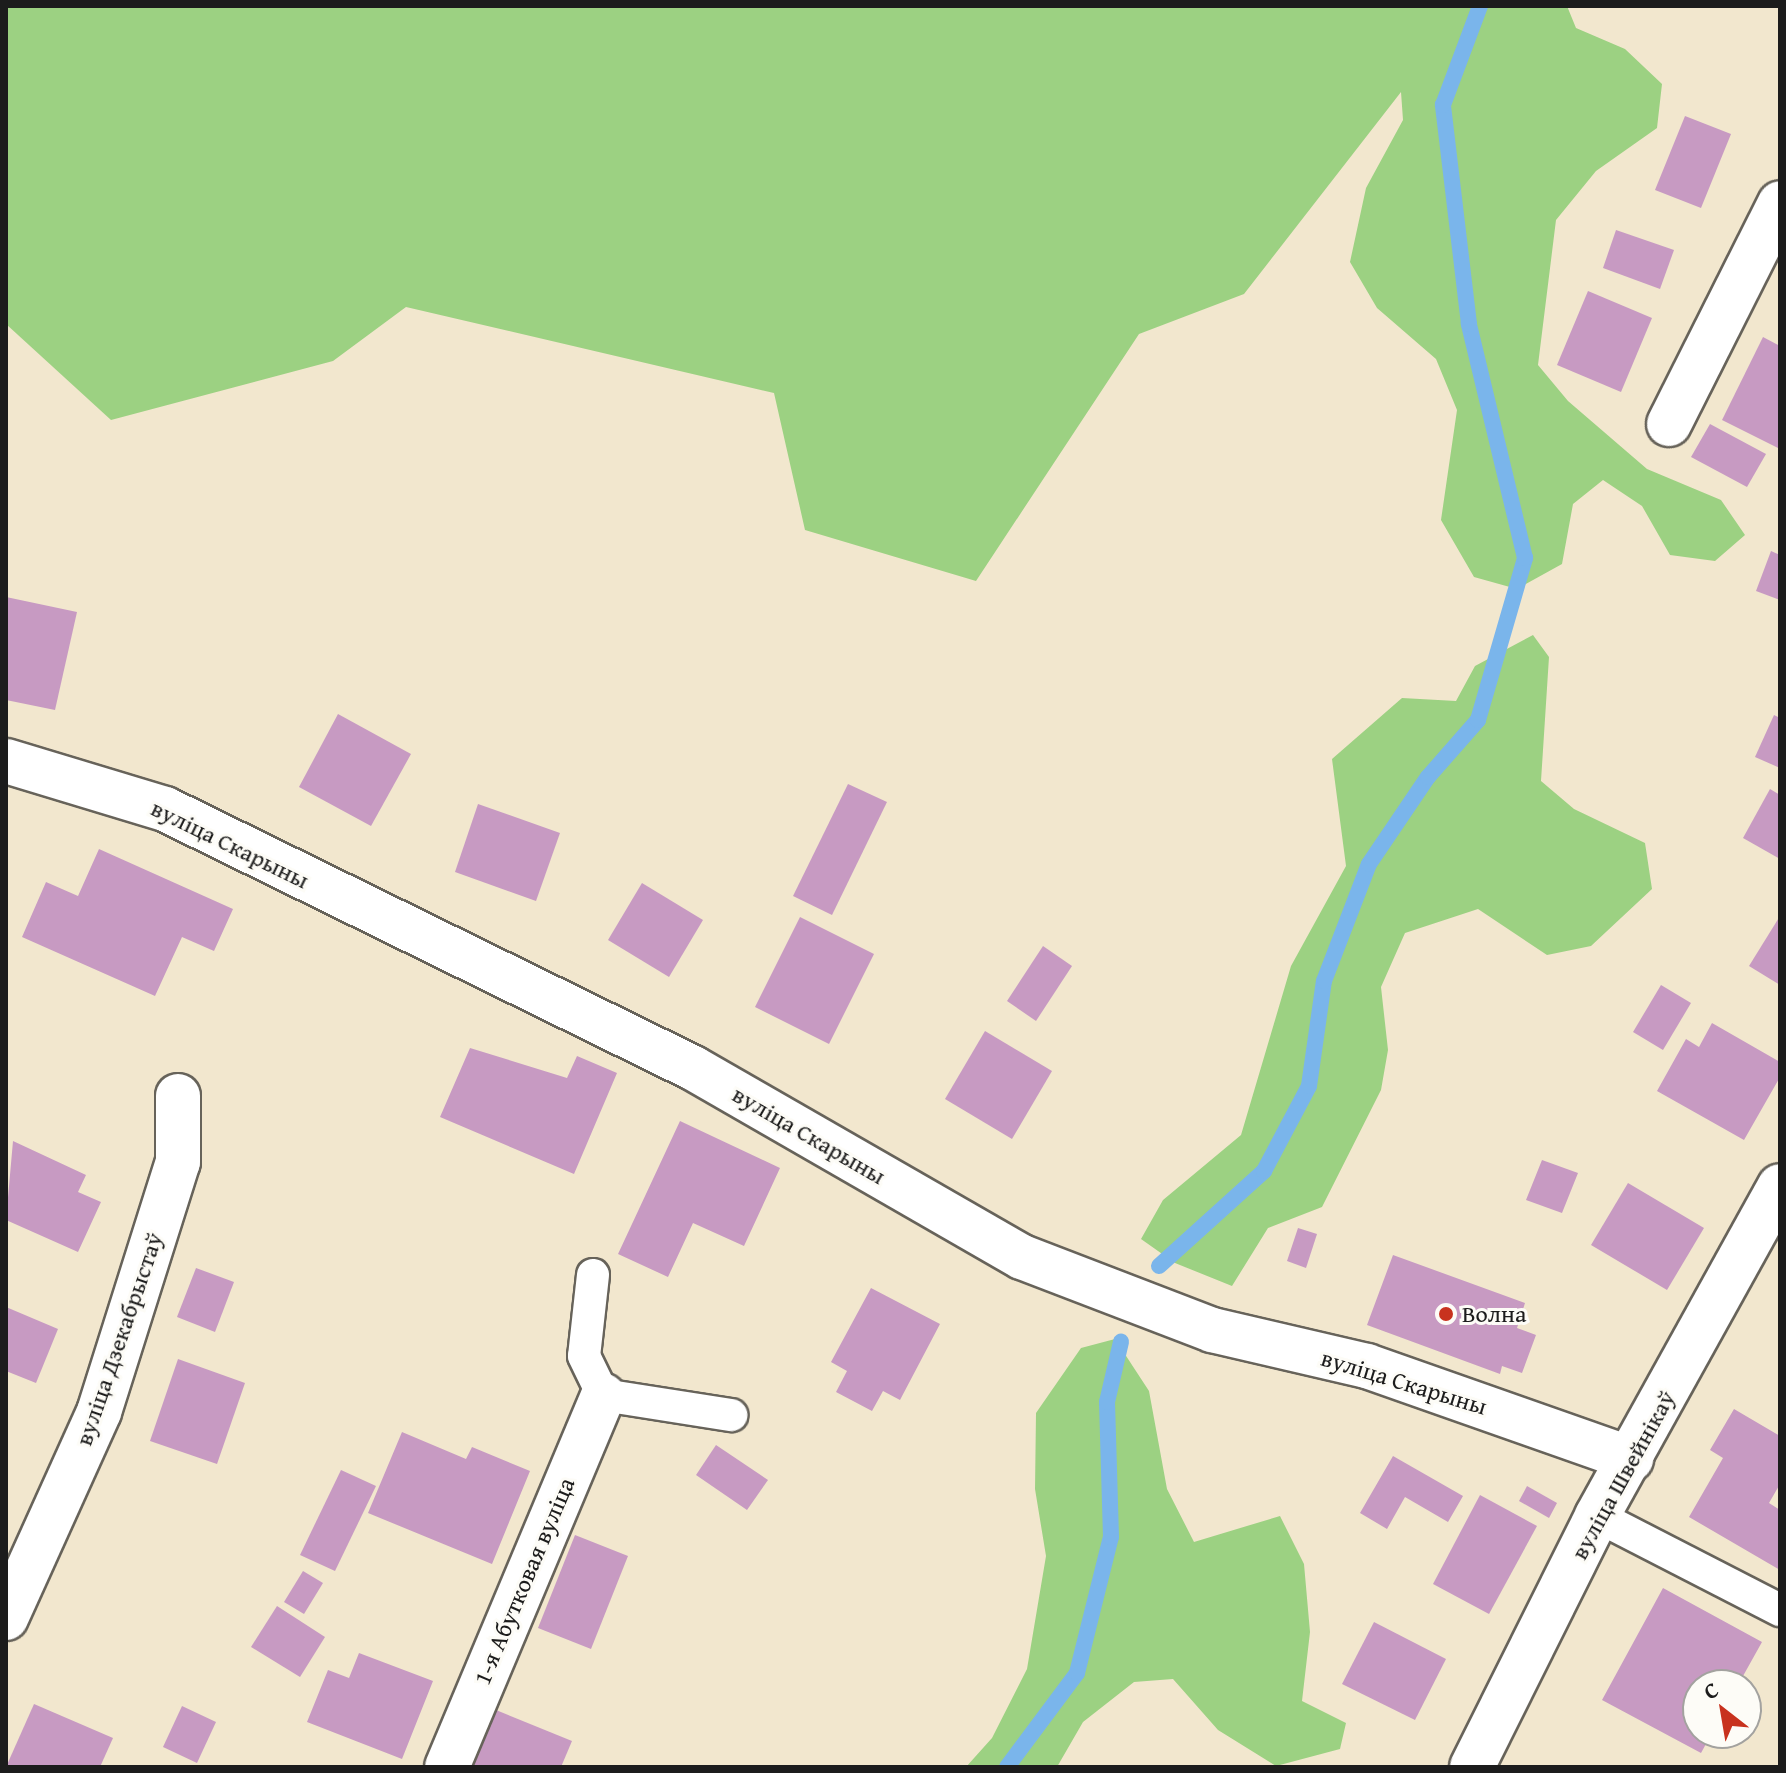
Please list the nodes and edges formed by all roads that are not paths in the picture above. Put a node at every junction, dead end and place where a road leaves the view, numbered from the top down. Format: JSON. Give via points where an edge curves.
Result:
{"nodes":[{"id":1,"x":1780,"y":203,"type":"edge"},
{"id":2,"x":1669,"y":424,"type":"dead end"},
{"id":3,"x":6,"y":761,"type":"edge"},
{"id":4,"x":178,"y":1096,"type":"dead end"},
{"id":5,"x":1780,"y":1186,"type":"edge"},
{"id":6,"x":593,"y":1275,"type":"dead end"},
{"id":7,"x":603,"y":1395,"type":"junction"},
{"id":8,"x":731,"y":1415,"type":"dead end"},
{"id":9,"x":1631,"y":1459,"type":"junction"},
{"id":10,"x":1597,"y":1516,"type":"junction"},
{"id":11,"x":1780,"y":1610,"type":"edge"},
{"id":12,"x":6,"y":1618,"type":"edge"},
{"id":13,"x":447,"y":1767,"type":"edge"},
{"id":14,"x":1472,"y":1767,"type":"edge"}],
"edges":[{"from":1,"to":2,"type":"street"},
{"from":3,"to":9,"type":"street","name":"вуліца Скарыны","via":[[165,809],[693,1068],[1022,1257],[1212,1330],[1367,1366]]},
{"from":4,"to":12,"type":"street","name":"вуліца Дзекабрыстаў","via":[[178,1162],[99,1412]]},
{"from":5,"to":9,"type":"street","name":"вуліца Швейнікаў"},
{"from":6,"to":7,"type":"lane","via":[[584,1356]]},
{"from":7,"to":8,"type":"lane"},
{"from":7,"to":13,"type":"street","name":"1-я Абутковая вуліца"},
{"from":9,"to":10,"type":"street","name":"вуліца Швейнікаў"},
{"from":10,"to":11,"type":"lane"},
{"from":10,"to":14,"type":"street","name":"вуліца Швейнікаў"}]}
